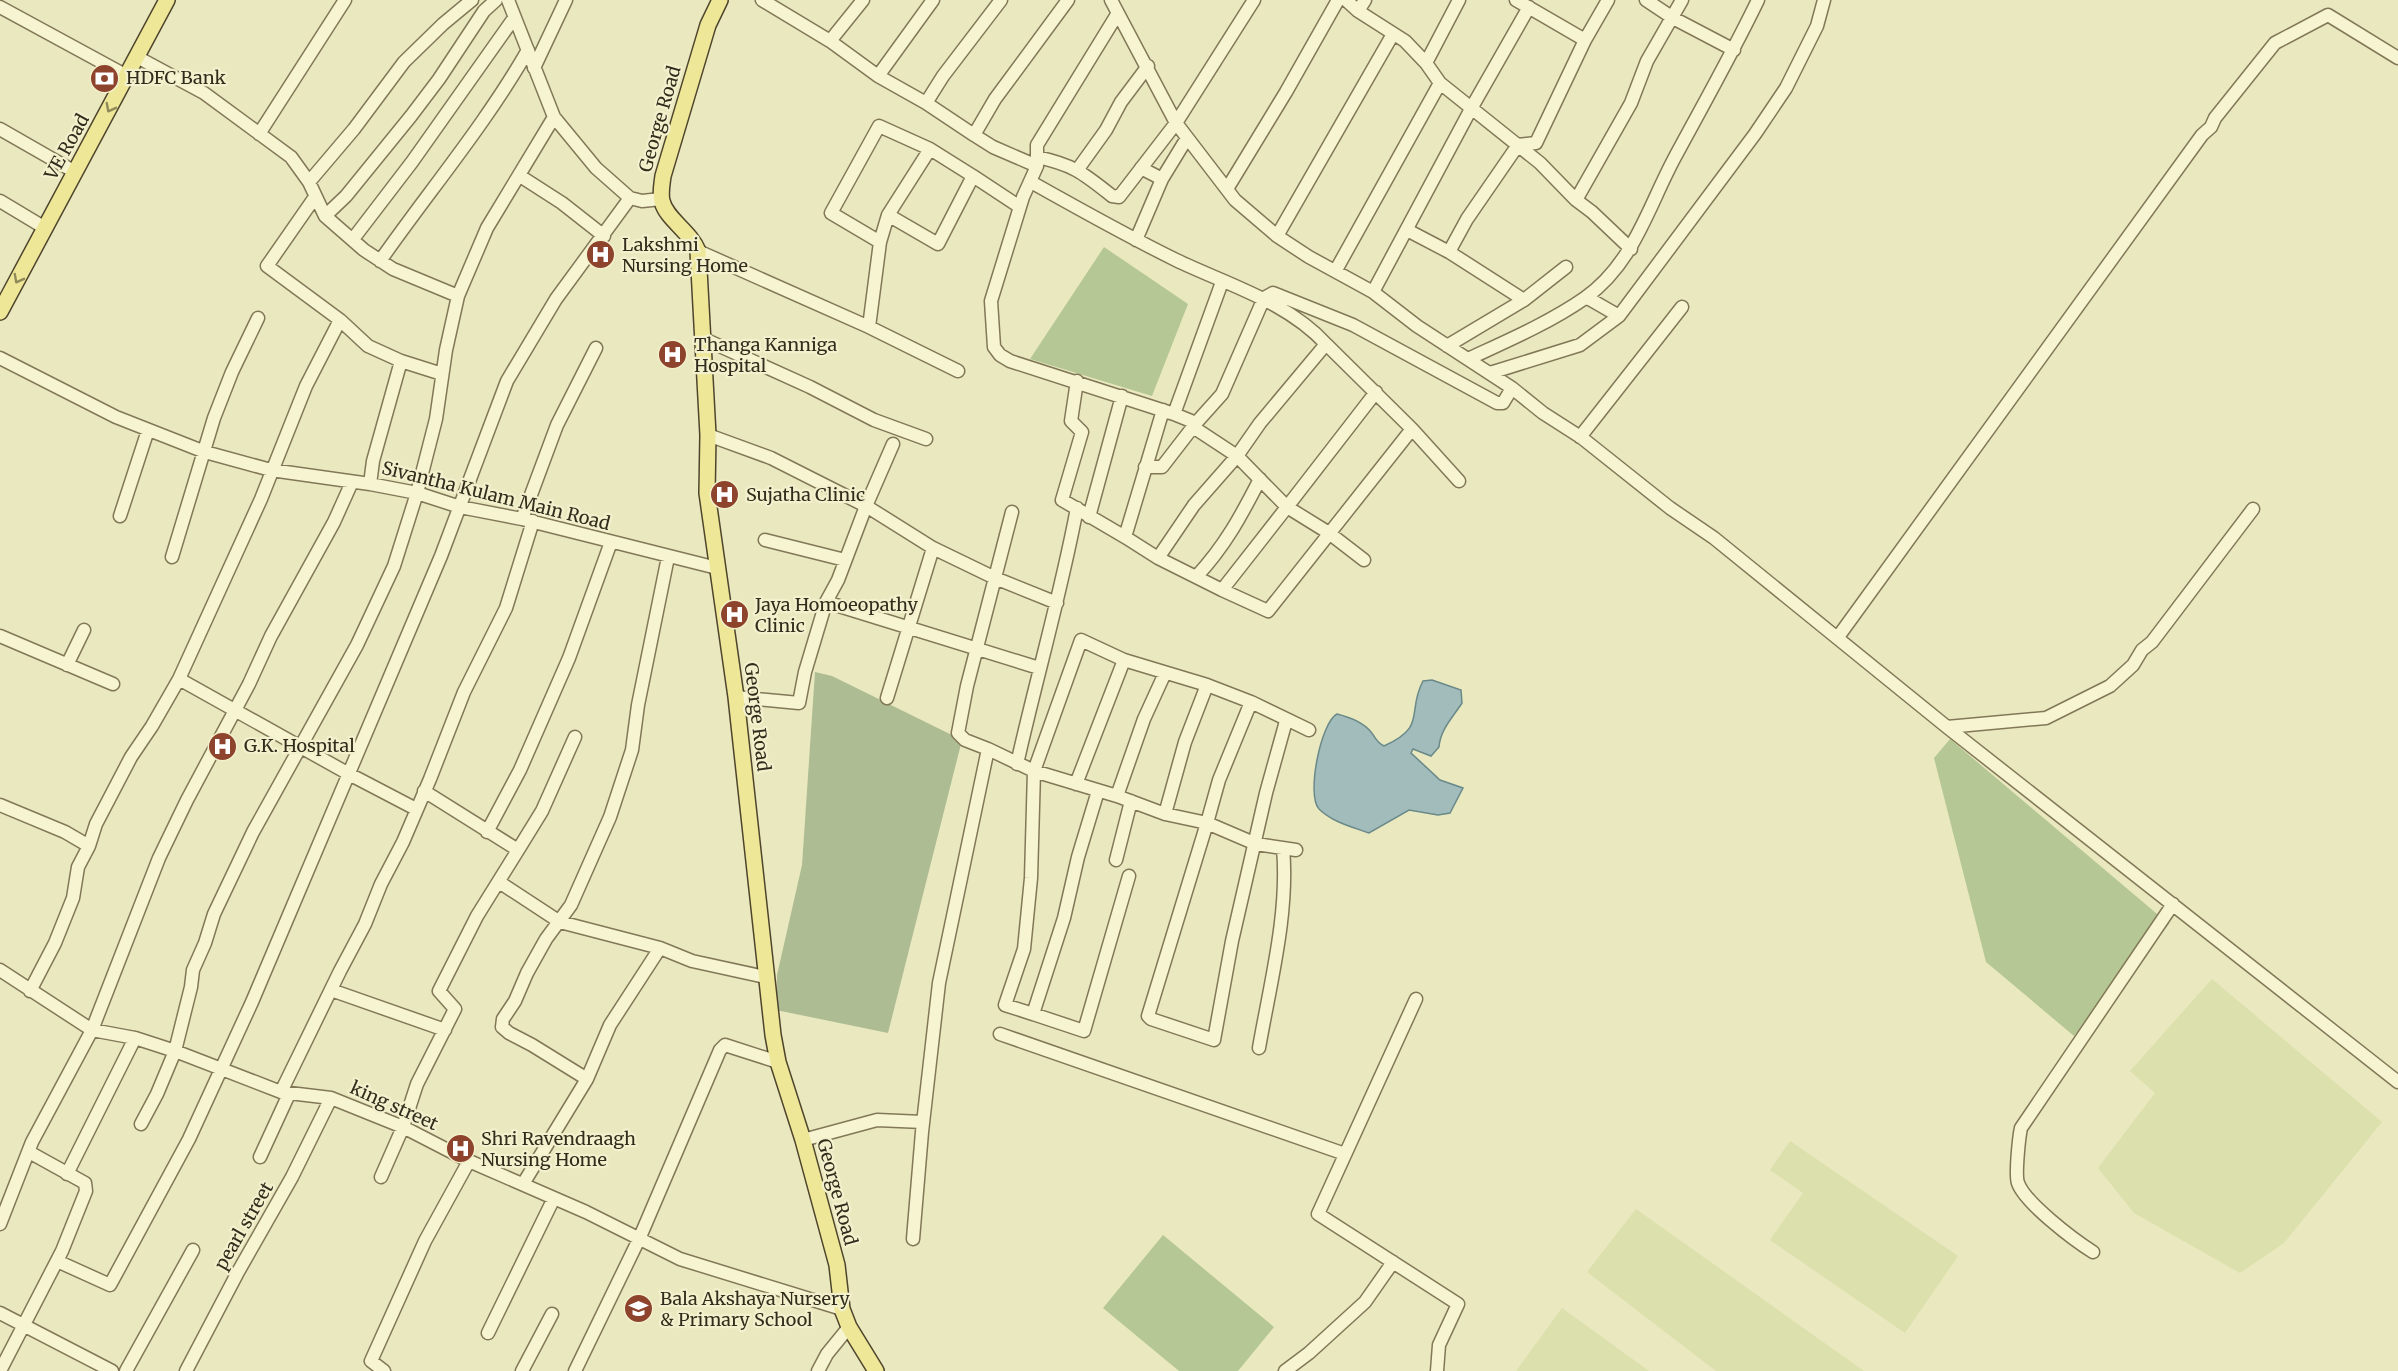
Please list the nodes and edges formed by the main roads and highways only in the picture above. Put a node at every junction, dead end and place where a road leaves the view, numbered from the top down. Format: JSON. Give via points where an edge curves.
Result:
{"nodes":[{"id":1,"x":167,"y":0,"type":"edge"},
{"id":2,"x":720,"y":0,"type":"edge"},
{"id":3,"x":0,"y":312,"type":"edge"},
{"id":4,"x":876,"y":1371,"type":"edge"}],
"edges":[{"from":1,"to":3,"type":"main road","name":"VE Road","one_way":true},
{"from":2,"to":4,"type":"main road","name":"George Road","via":[[708,25],[669,155],[661,199],[698,251],[708,435],[707,493],[736,697],[765,977],[778,1062],[837,1265],[842,1309]]}]}
